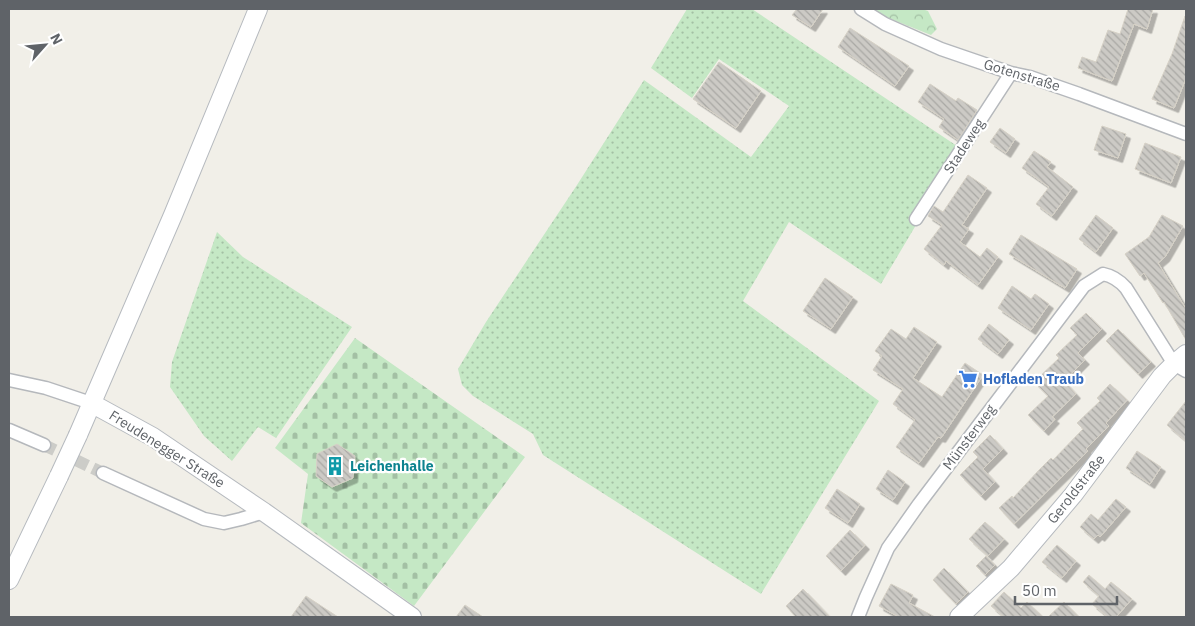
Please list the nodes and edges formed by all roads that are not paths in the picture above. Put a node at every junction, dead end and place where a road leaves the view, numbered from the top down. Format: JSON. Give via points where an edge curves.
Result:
{"nodes":[{"id":1,"x":258,"y":9,"type":"edge"},
{"id":2,"x":860,"y":9,"type":"edge"},
{"id":3,"x":1011,"y":73,"type":"junction"},
{"id":4,"x":1186,"y":134,"type":"edge"},
{"id":5,"x":916,"y":219,"type":"dead end"},
{"id":6,"x":1182,"y":363,"type":"edge"},
{"id":7,"x":9,"y":380,"type":"edge"},
{"id":8,"x":91,"y":402,"type":"junction"},
{"id":9,"x":9,"y":430,"type":"edge"},
{"id":10,"x":44,"y":445,"type":"tunnel mouth"},
{"id":11,"x":102,"y":473,"type":"tunnel mouth"},
{"id":12,"x":264,"y":512,"type":"junction"},
{"id":13,"x":9,"y":580,"type":"edge"},
{"id":14,"x":412,"y":617,"type":"edge"},
{"id":15,"x":858,"y":617,"type":"edge"},
{"id":16,"x":959,"y":617,"type":"edge"}],
"edges":[{"from":1,"to":8,"type":"street"},
{"from":2,"to":3,"type":"street","name":"Gotenstraße","via":[[941,49]]},
{"from":3,"to":4,"type":"street","name":"Gotenstraße","via":[[1072,91]]},
{"from":3,"to":5,"type":"street","name":"Stadeweg"},
{"from":6,"to":15,"type":"street","name":"Münsterweg","via":[[1119,280],[1103,274],[1084,286],[888,548]]},
{"from":6,"to":16,"type":"street","name":"Geroldstraße","via":[[1162,376],[1073,495],[1012,568]]},
{"from":7,"to":8,"type":"street","name":"Freudenegger Straße"},
{"from":8,"to":12,"type":"street","name":"Freudenegger Straße","via":[[152,437]]},
{"from":8,"to":13,"type":"street","bridge":true},
{"from":9,"to":10,"type":"street"},
{"from":11,"to":12,"type":"street","via":[[204,518],[224,522]]},
{"from":12,"to":14,"type":"street","name":"Freudenegger Straße"}]}
